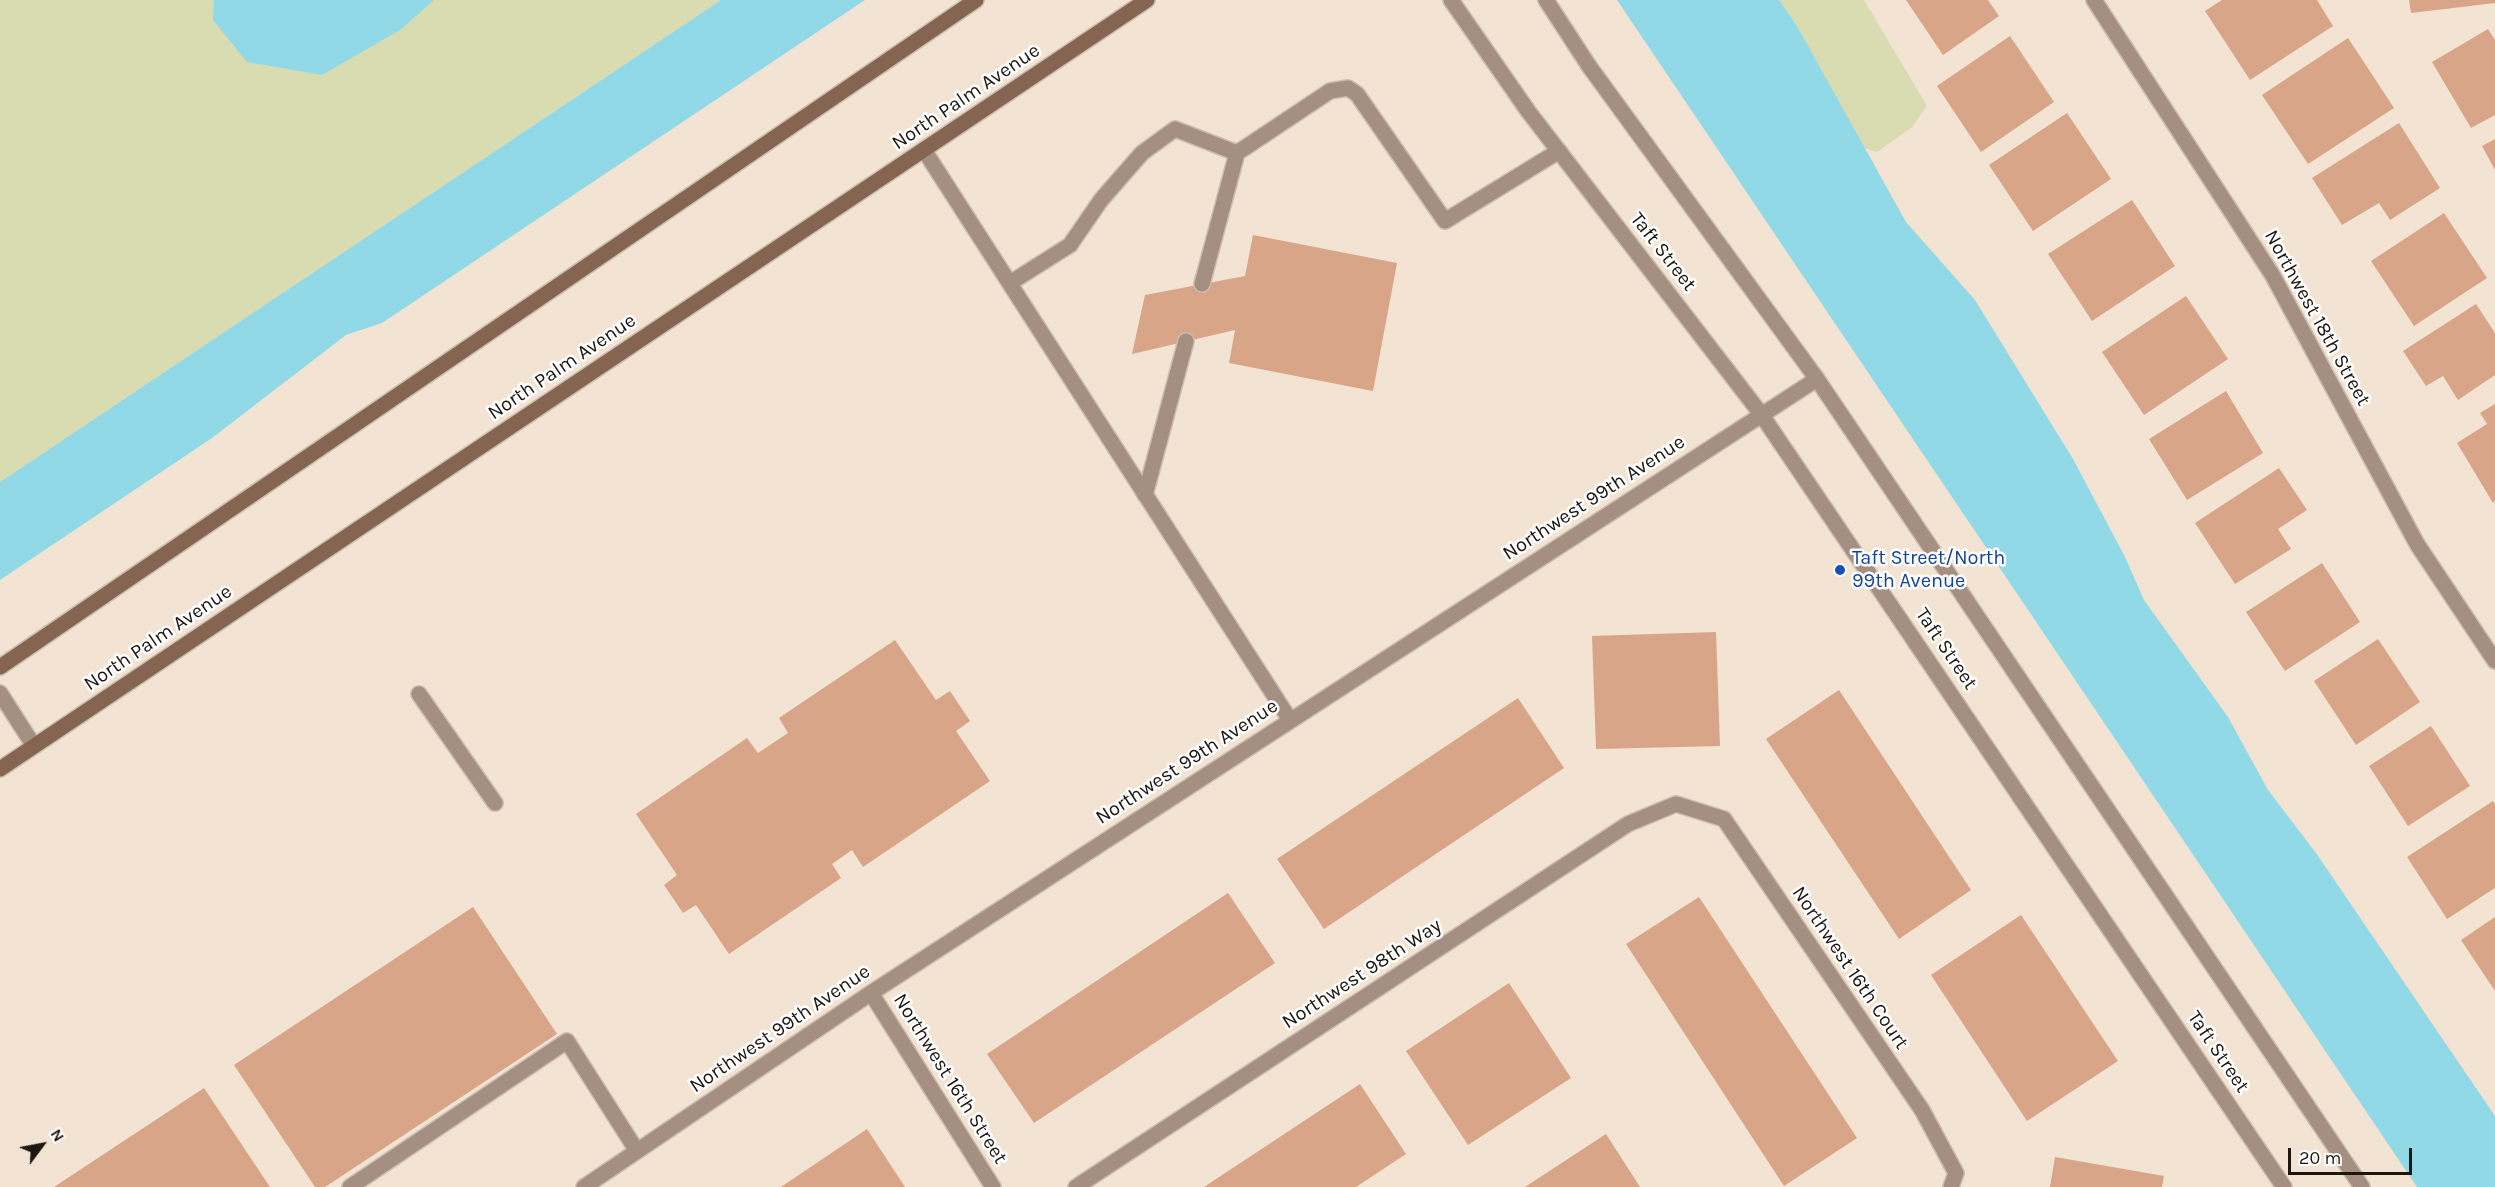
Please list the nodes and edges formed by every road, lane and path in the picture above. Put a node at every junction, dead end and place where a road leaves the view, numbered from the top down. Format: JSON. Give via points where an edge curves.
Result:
{"nodes":[{"id":1,"x":976,"y":0,"type":"edge"},
{"id":2,"x":1148,"y":0,"type":"edge"},
{"id":3,"x":1451,"y":0,"type":"edge"},
{"id":4,"x":1546,"y":0,"type":"edge"},
{"id":5,"x":2094,"y":0,"type":"edge"},
{"id":6,"x":924,"y":150,"type":"junction"},
{"id":7,"x":1559,"y":151,"type":"junction"},
{"id":8,"x":1237,"y":153,"type":"junction"},
{"id":9,"x":1010,"y":283,"type":"junction"},
{"id":10,"x":1202,"y":284,"type":"dead end"},
{"id":11,"x":1186,"y":341,"type":"dead end"},
{"id":12,"x":1817,"y":379,"type":"junction"},
{"id":13,"x":1761,"y":414,"type":"junction"},
{"id":14,"x":1145,"y":495,"type":"junction"},
{"id":15,"x":2495,"y":661,"type":"edge"},
{"id":16,"x":0,"y":667,"type":"edge"},
{"id":17,"x":0,"y":693,"type":"edge"},
{"id":18,"x":419,"y":694,"type":"dead end"},
{"id":19,"x":1290,"y":720,"type":"junction"},
{"id":20,"x":34,"y":746,"type":"junction"},
{"id":21,"x":0,"y":769,"type":"edge"},
{"id":22,"x":495,"y":803,"type":"dead end"},
{"id":23,"x":1676,"y":804,"type":"joint"},
{"id":24,"x":871,"y":993,"type":"junction"},
{"id":25,"x":636,"y":1151,"type":"junction"},
{"id":26,"x":350,"y":1187,"type":"edge"},
{"id":27,"x":584,"y":1187,"type":"edge"},
{"id":28,"x":993,"y":1187,"type":"edge"},
{"id":29,"x":1076,"y":1187,"type":"edge"},
{"id":30,"x":1951,"y":1187,"type":"edge"},
{"id":31,"x":2284,"y":1187,"type":"edge"},
{"id":32,"x":2362,"y":1187,"type":"edge"}],
"edges":[{"from":1,"to":16,"type":"main road"},
{"from":2,"to":6,"type":"main road","name":"North Palm Avenue"},
{"from":3,"to":7,"type":"street","name":"Taft Street"},
{"from":4,"to":12,"type":"street","via":[[1589,66]]},
{"from":5,"to":15,"type":"street","name":"Northwest 18th Street","via":[[2273,276],[2417,544]]},
{"from":6,"to":9,"type":"street"},
{"from":6,"to":20,"type":"main road","name":"North Palm Avenue"},
{"from":7,"to":8,"type":"street","via":[[1445,221],[1357,94],[1348,88],[1330,91]]},
{"from":7,"to":13,"type":"street","name":"Taft Street"},
{"from":8,"to":9,"type":"street","via":[[1174,129],[1142,153],[1101,200],[1070,245]]},
{"from":8,"to":10,"type":"street"},
{"from":9,"to":14,"type":"street"},
{"from":11,"to":14,"type":"street"},
{"from":12,"to":13,"type":"street","name":"Northwest 99th Avenue"},
{"from":12,"to":32,"type":"street"},
{"from":13,"to":19,"type":"street","name":"Northwest 99th Avenue"},
{"from":13,"to":31,"type":"street","name":"Taft Street"},
{"from":14,"to":19,"type":"street"},
{"from":17,"to":20,"type":"street"},
{"from":18,"to":22,"type":"street"},
{"from":19,"to":24,"type":"street","name":"Northwest 99th Avenue"},
{"from":20,"to":21,"type":"main road","name":"North Palm Avenue"},
{"from":23,"to":29,"type":"street","name":"Northwest 98th Way","via":[[1628,824]]},
{"from":23,"to":30,"type":"street","name":"Northwest 16th Court","via":[[1724,819],[1922,1110],[1956,1173]]},
{"from":24,"to":25,"type":"street","name":"Northwest 99th Avenue"},
{"from":24,"to":28,"type":"street","name":"Northwest 16th Street"},
{"from":25,"to":26,"type":"street","via":[[567,1041]]},
{"from":25,"to":27,"type":"street","name":"Northwest 99th Avenue"}]}
